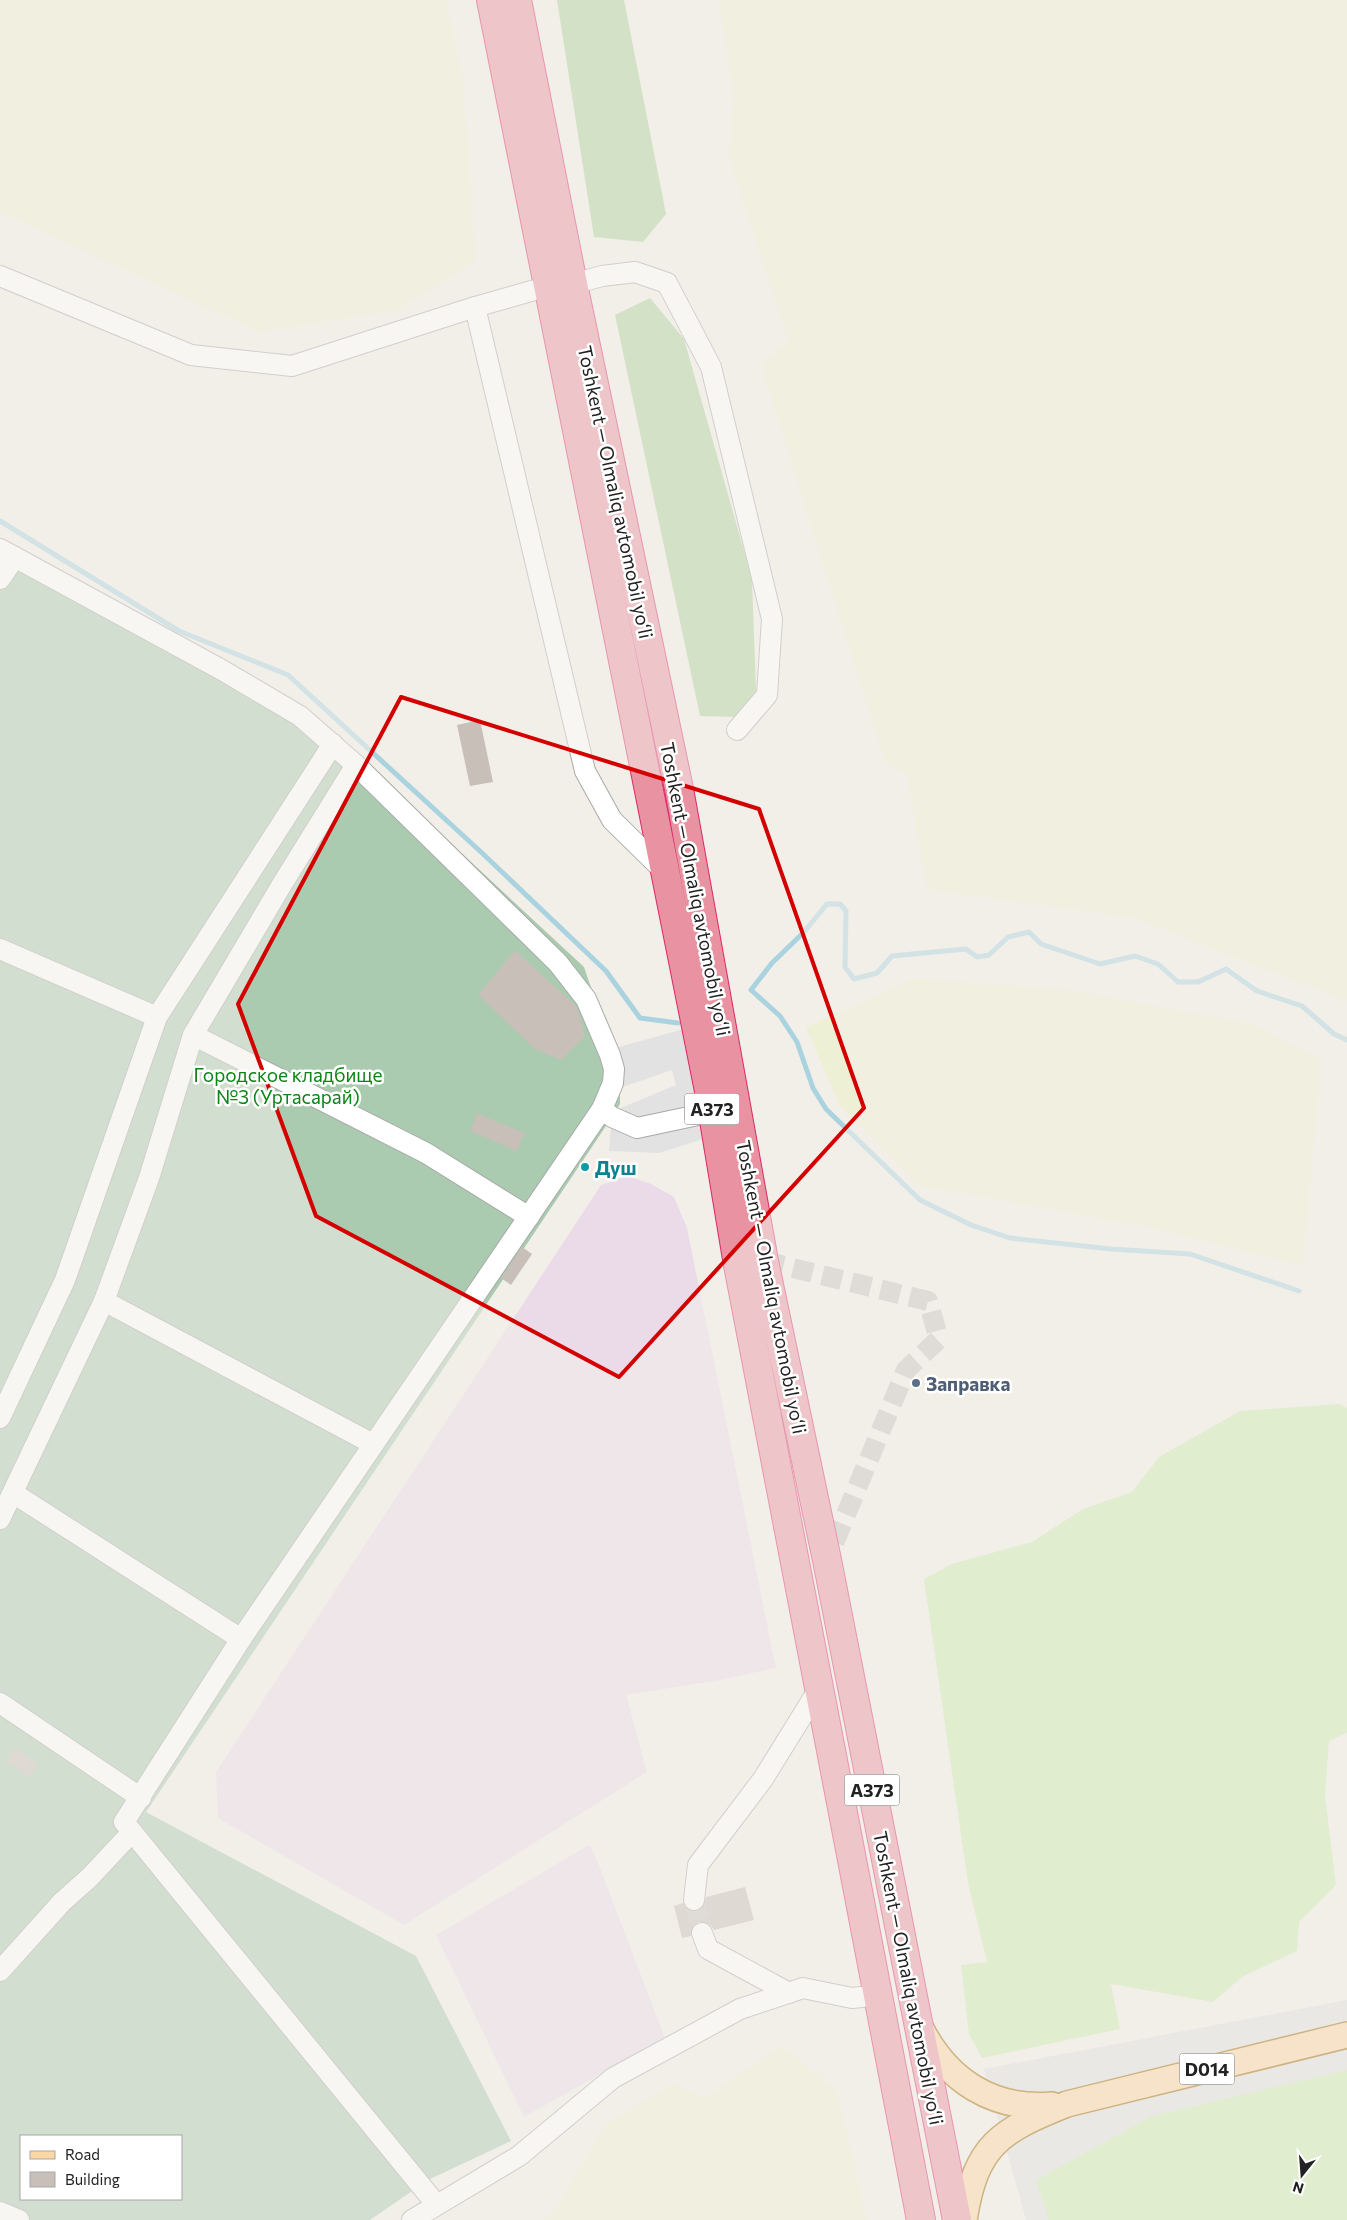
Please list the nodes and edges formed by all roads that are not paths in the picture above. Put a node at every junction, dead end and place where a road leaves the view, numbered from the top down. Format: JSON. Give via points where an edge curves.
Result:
{"nodes":[{"id":1,"x":492,"y":0,"type":"edge"},
{"id":2,"x":517,"y":0,"type":"edge"},
{"id":3,"x":0,"y":276,"type":"edge"},
{"id":4,"x":561,"y":285,"type":"junction"},
{"id":5,"x":475,"y":308,"type":"junction"},
{"id":6,"x":7,"y":553,"type":"edge"},
{"id":7,"x":0,"y":579,"type":"edge"},
{"id":8,"x":737,"y":730,"type":"dead end"},
{"id":9,"x":333,"y":744,"type":"junction"},
{"id":10,"x":356,"y":765,"type":"junction"},
{"id":11,"x":666,"y":872,"type":"junction"},
{"id":12,"x":0,"y":950,"type":"edge"},
{"id":13,"x":156,"y":1017,"type":"junction"},
{"id":14,"x":193,"y":1035,"type":"junction"},
{"id":15,"x":602,"y":1109,"type":"junction"},
{"id":16,"x":712,"y":1112,"type":"junction"},
{"id":17,"x":529,"y":1217,"type":"junction"},
{"id":18,"x":104,"y":1301,"type":"junction"},
{"id":19,"x":0,"y":1418,"type":"edge"},
{"id":20,"x":373,"y":1444,"type":"junction"},
{"id":21,"x":13,"y":1493,"type":"junction"},
{"id":22,"x":0,"y":1519,"type":"edge"},
{"id":23,"x":241,"y":1639,"type":"junction"},
{"id":24,"x":820,"y":1686,"type":"junction"},
{"id":25,"x":0,"y":1704,"type":"edge"},
{"id":26,"x":141,"y":1798,"type":"junction"},
{"id":27,"x":132,"y":1832,"type":"junction"},
{"id":28,"x":694,"y":1900,"type":"tunnel mouth"},
{"id":29,"x":702,"y":1933,"type":"tunnel mouth"},
{"id":30,"x":0,"y":1971,"type":"edge"},
{"id":31,"x":789,"y":1993,"type":"junction"},
{"id":32,"x":880,"y":1995,"type":"junction"},
{"id":33,"x":917,"y":2020,"type":"junction"},
{"id":34,"x":1347,"y":2034,"type":"edge"},
{"id":35,"x":1067,"y":2104,"type":"junction"},
{"id":36,"x":436,"y":2204,"type":"junction"},
{"id":37,"x":0,"y":2212,"type":"edge"},
{"id":38,"x":19,"y":2220,"type":"edge"},
{"id":39,"x":412,"y":2220,"type":"edge"},
{"id":40,"x":921,"y":2220,"type":"edge"},
{"id":41,"x":957,"y":2220,"type":"edge"},
{"id":42,"x":964,"y":2220,"type":"edge"}],
"edges":[{"from":1,"to":4,"type":"highway","name":"Toshkent — Olmaliq avtomobil yo‘li","number":"A373"},
{"from":2,"to":4,"type":"highway","name":"Toshkent — Olmaliq avtomobil yo‘li","number":"A373"},
{"from":3,"to":5,"type":"street","via":[[190,355],[292,366]]},
{"from":4,"to":5,"type":"street"},
{"from":4,"to":8,"type":"street","via":[[634,272],[667,283],[711,367],[772,619],[767,696]]},
{"from":4,"to":11,"type":"highway","name":"Toshkent — Olmaliq avtomobil yo‘li","number":"A373"},
{"from":4,"to":33,"type":"highway","name":"Toshkent — Olmaliq avtomobil yo‘li","number":"A373","via":[[679,789],[764,1261],[827,1560]]},
{"from":5,"to":11,"type":"street","via":[[585,772],[612,820]]},
{"from":6,"to":7,"type":"street"},
{"from":6,"to":9,"type":"street","via":[[274,700],[300,716]]},
{"from":9,"to":10,"type":"street"},
{"from":9,"to":13,"type":"street"},
{"from":10,"to":14,"type":"street"},
{"from":10,"to":15,"type":"street","via":[[558,963],[586,999],[614,1069],[613,1083]]},
{"from":11,"to":16,"type":"highway","name":"Toshkent — Olmaliq avtomobil yo‘li","number":"A373"},
{"from":12,"to":13,"type":"street"},
{"from":13,"to":19,"type":"street","via":[[65,1280]]},
{"from":14,"to":17,"type":"street","via":[[426,1153]]},
{"from":14,"to":18,"type":"street","via":[[149,1178]]},
{"from":15,"to":16,"type":"street","via":[[637,1128]]},
{"from":15,"to":17,"type":"street"},
{"from":16,"to":24,"type":"highway","name":"Toshkent — Olmaliq avtomobil yo‘li","number":"A373","via":[[738,1266]]},
{"from":17,"to":20,"type":"street"},
{"from":18,"to":20,"type":"street"},
{"from":18,"to":21,"type":"street"},
{"from":20,"to":23,"type":"street"},
{"from":21,"to":22,"type":"street"},
{"from":21,"to":23,"type":"street"},
{"from":23,"to":26,"type":"street"},
{"from":24,"to":28,"type":"street","via":[[763,1778],[698,1865]]},
{"from":24,"to":32,"type":"highway","name":"Toshkent — Olmaliq avtomobil yo‘li","number":"A373"},
{"from":25,"to":26,"type":"street"},
{"from":26,"to":27,"type":"street","via":[[124,1822]]},
{"from":27,"to":30,"type":"street","via":[[62,1902]]},
{"from":27,"to":36,"type":"street"},
{"from":29,"to":31,"type":"street","via":[[708,1949]]},
{"from":31,"to":32,"type":"street","via":[[803,1988],[852,1998]]},
{"from":31,"to":36,"type":"street","via":[[740,2009],[613,2078],[519,2156]]},
{"from":32,"to":40,"type":"highway","name":"Toshkent — Olmaliq avtomobil yo‘li","number":"A373"},
{"from":33,"to":35,"type":"main road","number":"D014","via":[[941,2062],[975,2091],[997,2101],[1021,2106]]},
{"from":33,"to":41,"type":"highway","name":"Toshkent — Olmaliq avtomobil yo‘li","number":"A373"},
{"from":34,"to":35,"type":"main road","number":"D014"},
{"from":35,"to":42,"type":"main road","number":"D014","via":[[1014,2127],[988,2149],[976,2171]]},
{"from":36,"to":39,"type":"street"},
{"from":37,"to":38,"type":"street"}]}
